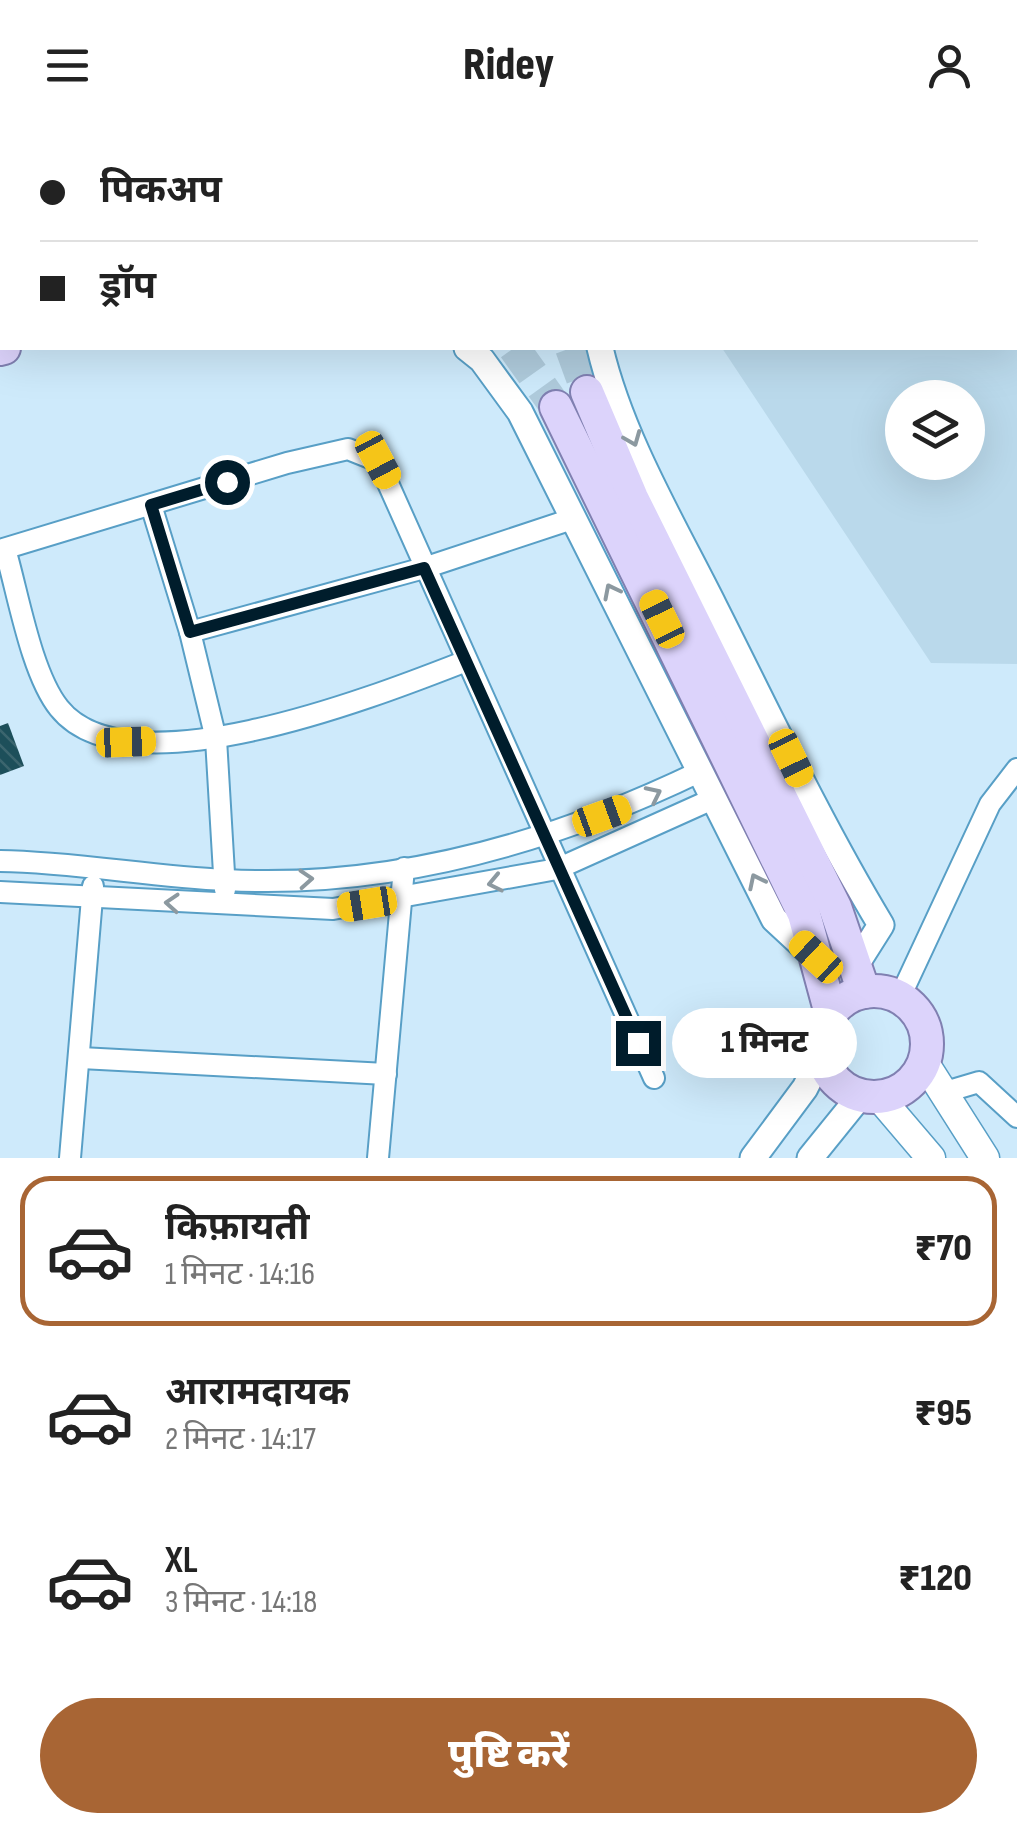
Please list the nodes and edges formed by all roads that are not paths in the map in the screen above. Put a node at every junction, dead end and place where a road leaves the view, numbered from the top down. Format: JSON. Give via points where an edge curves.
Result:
{"nodes":[{"id":1,"x":470,"y":350,"type":"edge"},
{"id":2,"x":601,"y":350,"type":"edge"},
{"id":3,"x":587,"y":392,"type":"tunnel mouth"},
{"id":4,"x":556,"y":407,"type":"tunnel mouth"},
{"id":5,"x":151,"y":505,"type":"junction"},
{"id":6,"x":575,"y":518,"type":"junction"},
{"id":7,"x":2,"y":550,"type":"edge"},
{"id":8,"x":424,"y":568,"type":"junction"},
{"id":9,"x":190,"y":632,"type":"junction"},
{"id":10,"x":466,"y":661,"type":"junction"},
{"id":11,"x":216,"y":739,"type":"junction"},
{"id":12,"x":1017,"y":769,"type":"edge"},
{"id":13,"x":702,"y":771,"type":"junction"},
{"id":14,"x":716,"y":798,"type":"junction"},
{"id":15,"x":546,"y":836,"type":"junction"},
{"id":16,"x":0,"y":861,"type":"edge"},
{"id":17,"x":94,"y":867,"type":"junction"},
{"id":18,"x":404,"y":868,"type":"junction"},
{"id":19,"x":557,"y":869,"type":"junction"},
{"id":20,"x":226,"y":880,"type":"junction"},
{"id":21,"x":0,"y":892,"type":"edge"},
{"id":22,"x":92,"y":897,"type":"junction"},
{"id":23,"x":401,"y":899,"type":"junction"},
{"id":24,"x":223,"y":906,"type":"junction"},
{"id":25,"x":819,"y":911,"type":"junction"},
{"id":26,"x":816,"y":957,"type":"junction"},
{"id":27,"x":861,"y":978,"type":"junction"},
{"id":28,"x":900,"y":997,"type":"junction"},
{"id":29,"x":831,"y":1014,"type":"junction"},
{"id":30,"x":822,"y":1054,"type":"junction"},
{"id":31,"x":80,"y":1058,"type":"junction"},
{"id":32,"x":924,"y":1062,"type":"junction"},
{"id":33,"x":386,"y":1074,"type":"junction"},
{"id":34,"x":654,"y":1078,"type":"dead end"},
{"id":35,"x":942,"y":1093,"type":"junction"},
{"id":36,"x":870,"y":1096,"type":"junction"},
{"id":37,"x":1017,"y":1118,"type":"edge"},
{"id":38,"x":70,"y":1158,"type":"edge"},
{"id":39,"x":378,"y":1158,"type":"edge"},
{"id":40,"x":753,"y":1158,"type":"edge"},
{"id":41,"x":810,"y":1158,"type":"edge"},
{"id":42,"x":932,"y":1158,"type":"edge"},
{"id":43,"x":985,"y":1158,"type":"edge"}],
"edges":[{"from":1,"to":6,"type":"street","via":[[520,412]]},
{"from":2,"to":27,"type":"street","one_way":true,"via":[[686,551],[880,925]]},
{"from":3,"to":25,"type":"main road"},
{"from":4,"to":25,"type":"main road"},
{"from":5,"to":7,"type":"street"},
{"from":5,"to":8,"type":"street","via":[[287,462],[362,452],[378,460],[393,488]]},
{"from":5,"to":9,"type":"street"},
{"from":6,"to":8,"type":"street"},
{"from":13,"to":6,"type":"street","one_way":true},
{"from":7,"to":11,"type":"street","via":[[46,687],[60,710],[97,734],[126,742]]},
{"from":8,"to":9,"type":"street"},
{"from":8,"to":10,"type":"street"},
{"from":9,"to":11,"type":"street"},
{"from":10,"to":11,"type":"street","via":[[365,701]]},
{"from":10,"to":15,"type":"street"},
{"from":11,"to":20,"type":"street"},
{"from":12,"to":28,"type":"street","via":[[990,804]]},
{"from":13,"to":14,"type":"street"},
{"from":15,"to":13,"type":"street","one_way":true},
{"from":14,"to":19,"type":"street"},
{"from":26,"to":14,"type":"street","one_way":true,"via":[[774,919]]},
{"from":15,"to":18,"type":"street"},
{"from":15,"to":19,"type":"street"},
{"from":16,"to":17,"type":"street"},
{"from":17,"to":20,"type":"street"},
{"from":17,"to":22,"type":"street"},
{"from":20,"to":18,"type":"street","one_way":true},
{"from":18,"to":23,"type":"street"},
{"from":19,"to":23,"type":"street","one_way":true},
{"from":19,"to":34,"type":"street"},
{"from":20,"to":24,"type":"street"},
{"from":21,"to":22,"type":"street"},
{"from":24,"to":22,"type":"street","one_way":true},
{"from":22,"to":31,"type":"street"},
{"from":23,"to":24,"type":"street","via":[[332,909]]},
{"from":23,"to":33,"type":"street"},
{"from":25,"to":26,"type":"main road"},
{"from":25,"to":27,"type":"main road"},
{"from":26,"to":29,"type":"main road"},
{"from":27,"to":28,"type":"main road"},
{"from":27,"to":29,"type":"main road"},
{"from":28,"to":32,"type":"main road","via":[[923,1024]]},
{"from":29,"to":30,"type":"main road"},
{"from":30,"to":36,"type":"main road","via":[[841,1085]]},
{"from":30,"to":40,"type":"street"},
{"from":31,"to":33,"type":"street"},
{"from":31,"to":38,"type":"street"},
{"from":32,"to":35,"type":"main road"},
{"from":32,"to":36,"type":"main road","via":[[910,1084]]},
{"from":33,"to":39,"type":"street"},
{"from":35,"to":37,"type":"street","via":[[979,1082]]},
{"from":35,"to":43,"type":"main road"},
{"from":36,"to":41,"type":"street"},
{"from":36,"to":42,"type":"main road"}]}
